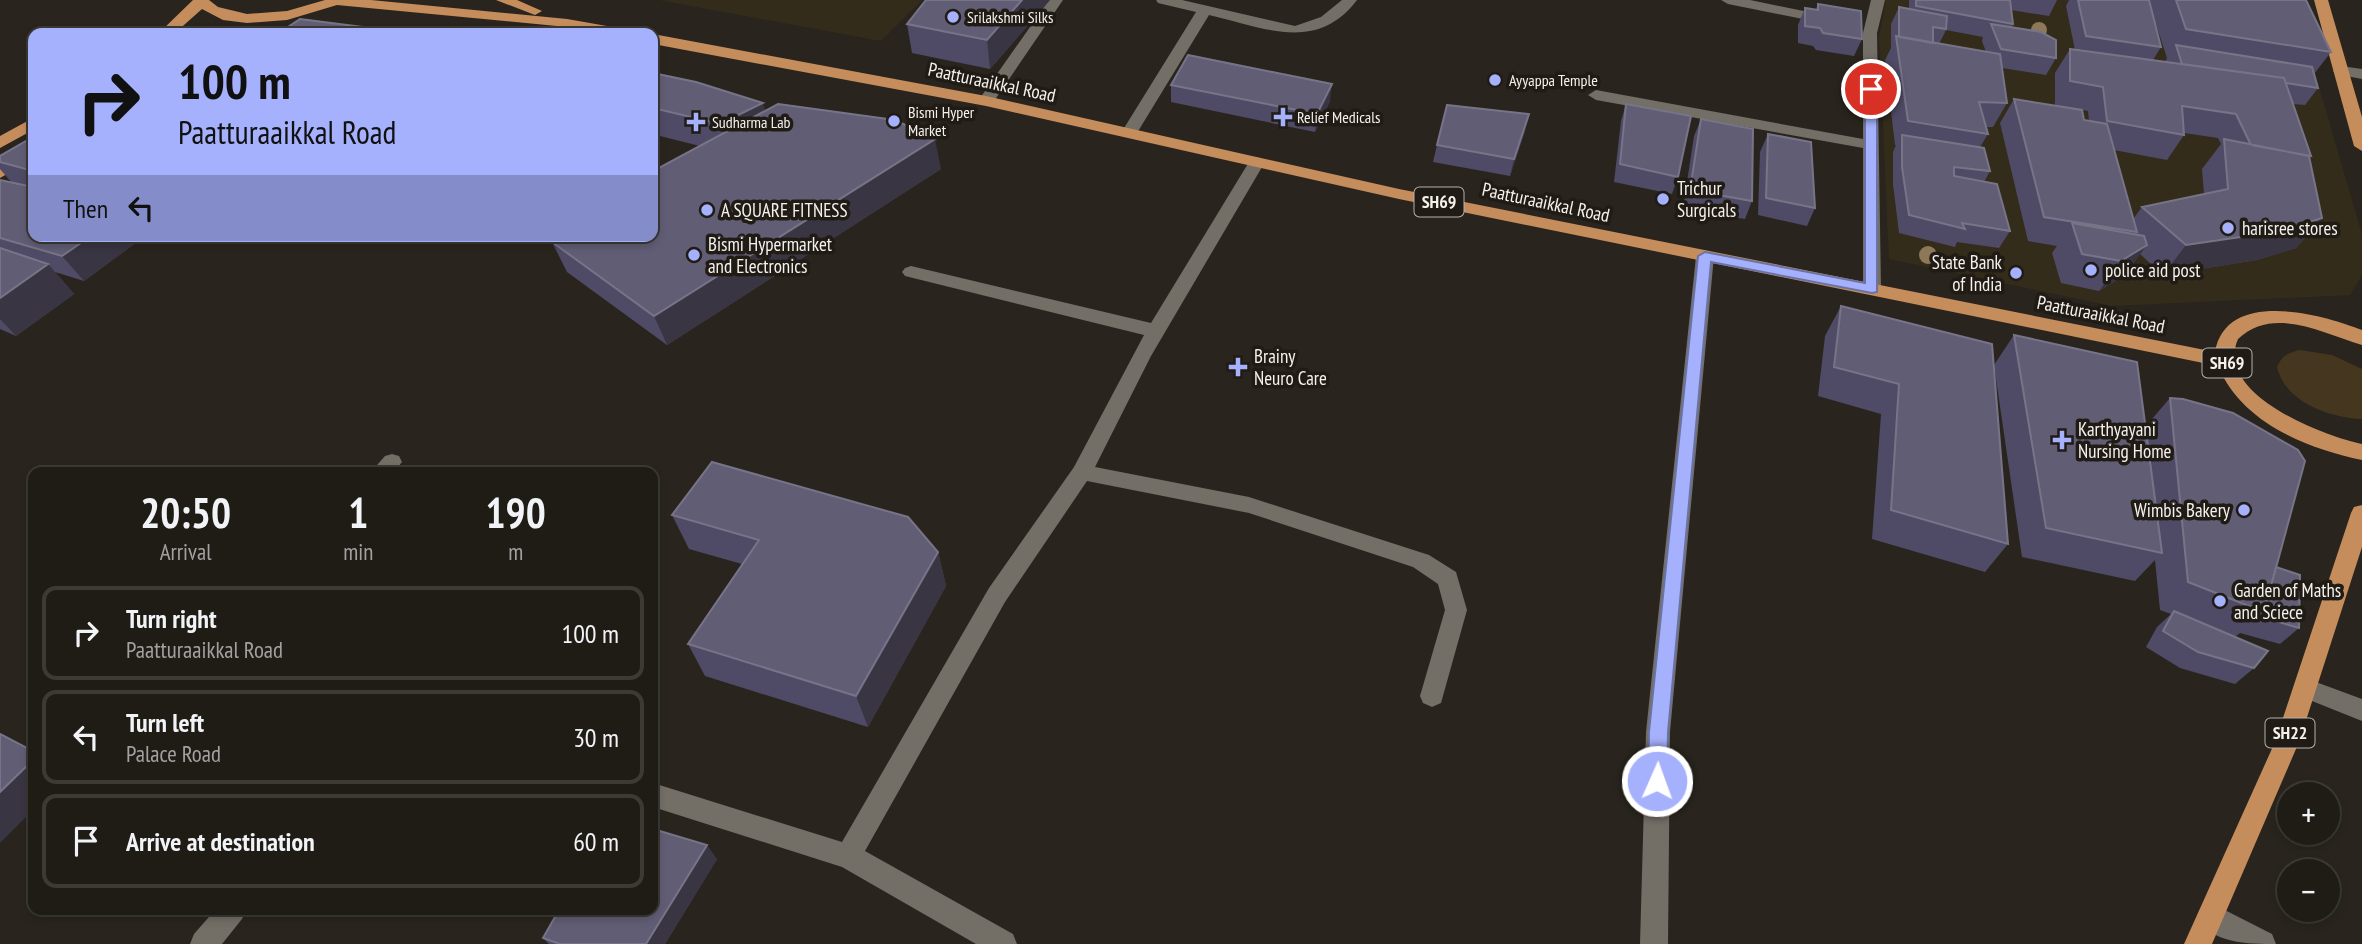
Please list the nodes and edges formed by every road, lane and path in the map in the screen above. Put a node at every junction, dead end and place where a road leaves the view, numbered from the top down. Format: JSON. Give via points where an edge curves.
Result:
{"nodes":[{"id":1,"x":503,"y":0,"type":"edge"},
{"id":2,"x":1056,"y":0,"type":"edge"},
{"id":3,"x":1163,"y":0,"type":"edge"},
{"id":4,"x":1350,"y":0,"type":"edge"},
{"id":5,"x":1728,"y":0,"type":"edge"},
{"id":6,"x":1878,"y":0,"type":"edge"},
{"id":7,"x":2321,"y":0,"type":"edge"},
{"id":8,"x":201,"y":1,"type":"edge"},
{"id":9,"x":337,"y":1,"type":"edge"},
{"id":10,"x":1205,"y":9,"type":"junction"},
{"id":11,"x":281,"y":16,"type":"junction"},
{"id":12,"x":567,"y":23,"type":"junction"},
{"id":13,"x":1858,"y":26,"type":"junction"},
{"id":14,"x":171,"y":28,"type":"edge"},
{"id":15,"x":255,"y":28,"type":"edge"},
{"id":16,"x":596,"y":28,"type":"edge"},
{"id":17,"x":658,"y":39,"type":"edge"},
{"id":18,"x":2341,"y":71,"type":"junction"},
{"id":19,"x":2362,"y":75,"type":"edge"},
{"id":20,"x":1596,"y":95,"type":"dead end"},
{"id":21,"x":986,"y":101,"type":"junction"},
{"id":22,"x":28,"y":125,"type":"edge"},
{"id":23,"x":1129,"y":133,"type":"junction"},
{"id":24,"x":0,"y":143,"type":"edge"},
{"id":25,"x":1871,"y":145,"type":"junction"},
{"id":26,"x":2362,"y":146,"type":"edge"},
{"id":27,"x":28,"y":155,"type":"edge"},
{"id":28,"x":1257,"y":162,"type":"junction"},
{"id":29,"x":0,"y":173,"type":"edge"},
{"id":30,"x":1705,"y":256,"type":"junction"},
{"id":31,"x":911,"y":272,"type":"dead end"},
{"id":32,"x":1872,"y":289,"type":"junction"},
{"id":33,"x":1156,"y":331,"type":"junction"},
{"id":34,"x":2362,"y":338,"type":"edge"},
{"id":35,"x":2225,"y":360,"type":"junction"},
{"id":36,"x":2362,"y":452,"type":"edge"},
{"id":37,"x":1083,"y":472,"type":"junction"},
{"id":38,"x":2362,"y":513,"type":"edge"},
{"id":39,"x":2305,"y":688,"type":"junction"},
{"id":40,"x":1432,"y":696,"type":"dead end"},
{"id":41,"x":2362,"y":709,"type":"edge"},
{"id":42,"x":658,"y":797,"type":"edge"},
{"id":43,"x":848,"y":856,"type":"junction"},
{"id":44,"x":228,"y":915,"type":"edge"},
{"id":45,"x":2210,"y":916,"type":"junction"},
{"id":46,"x":204,"y":944,"type":"edge"},
{"id":47,"x":1003,"y":944,"type":"edge"},
{"id":48,"x":1654,"y":944,"type":"edge"},
{"id":49,"x":2198,"y":944,"type":"edge"},
{"id":50,"x":2262,"y":944,"type":"edge"}],
"edges":[{"from":1,"to":12,"type":"main road"},
{"from":2,"to":21,"type":"street"},
{"from":3,"to":10,"type":"street"},
{"from":4,"to":10,"type":"street","via":[[1317,27],[1295,30]]},
{"from":5,"to":13,"type":"street"},
{"from":6,"to":13,"type":"street"},
{"from":7,"to":18,"type":"main road"},
{"from":8,"to":11,"type":"main road","via":[[230,17]]},
{"from":8,"to":14,"type":"main road"},
{"from":9,"to":11,"type":"main road"},
{"from":9,"to":12,"type":"main road"},
{"from":10,"to":23,"type":"street"},
{"from":11,"to":15,"type":"main road"},
{"from":12,"to":16,"type":"main road"},
{"from":13,"to":25,"type":"street"},
{"from":17,"to":21,"type":"main road","name":"Paatturaaikkal Road","number":"SH69"},
{"from":18,"to":19,"type":"street"},
{"from":18,"to":26,"type":"main road"},
{"from":20,"to":25,"type":"street"},
{"from":21,"to":23,"type":"main road","name":"Paatturaaikkal Road","number":"SH69"},
{"from":22,"to":24,"type":"main road"},
{"from":23,"to":28,"type":"main road","name":"Paatturaaikkal Road","number":"SH69"},
{"from":25,"to":32,"type":"street"},
{"from":27,"to":29,"type":"main road"},
{"from":28,"to":30,"type":"main road","name":"Paatturaaikkal Road","number":"SH69"},
{"from":28,"to":33,"type":"street"},
{"from":30,"to":32,"type":"main road","name":"Paatturaaikkal Road","number":"SH69"},
{"from":30,"to":48,"type":"street","via":[[1658,732]]},
{"from":31,"to":33,"type":"street"},
{"from":32,"to":35,"type":"main road","name":"Paatturaaikkal Road","number":"SH69"},
{"from":33,"to":37,"type":"street"},
{"from":34,"to":35,"type":"main road","number":"SH69","via":[[2309,320],[2262,319],[2231,334]]},
{"from":35,"to":36,"type":"main road","number":"SH69","via":[[2238,385],[2264,411],[2301,433]]},
{"from":37,"to":40,"type":"street","via":[[1249,505],[1421,561],[1448,579],[1456,610]]},
{"from":37,"to":43,"type":"street","via":[[997,594]]},
{"from":38,"to":39,"type":"main road","number":"SH22"},
{"from":39,"to":41,"type":"street"},
{"from":39,"to":45,"type":"main road","number":"SH22","via":[[2287,742]]},
{"from":42,"to":43,"type":"street"},
{"from":43,"to":47,"type":"street"},
{"from":44,"to":46,"type":"street"},
{"from":45,"to":49,"type":"main road","number":"SH22"},
{"from":45,"to":50,"type":"street"}]}
